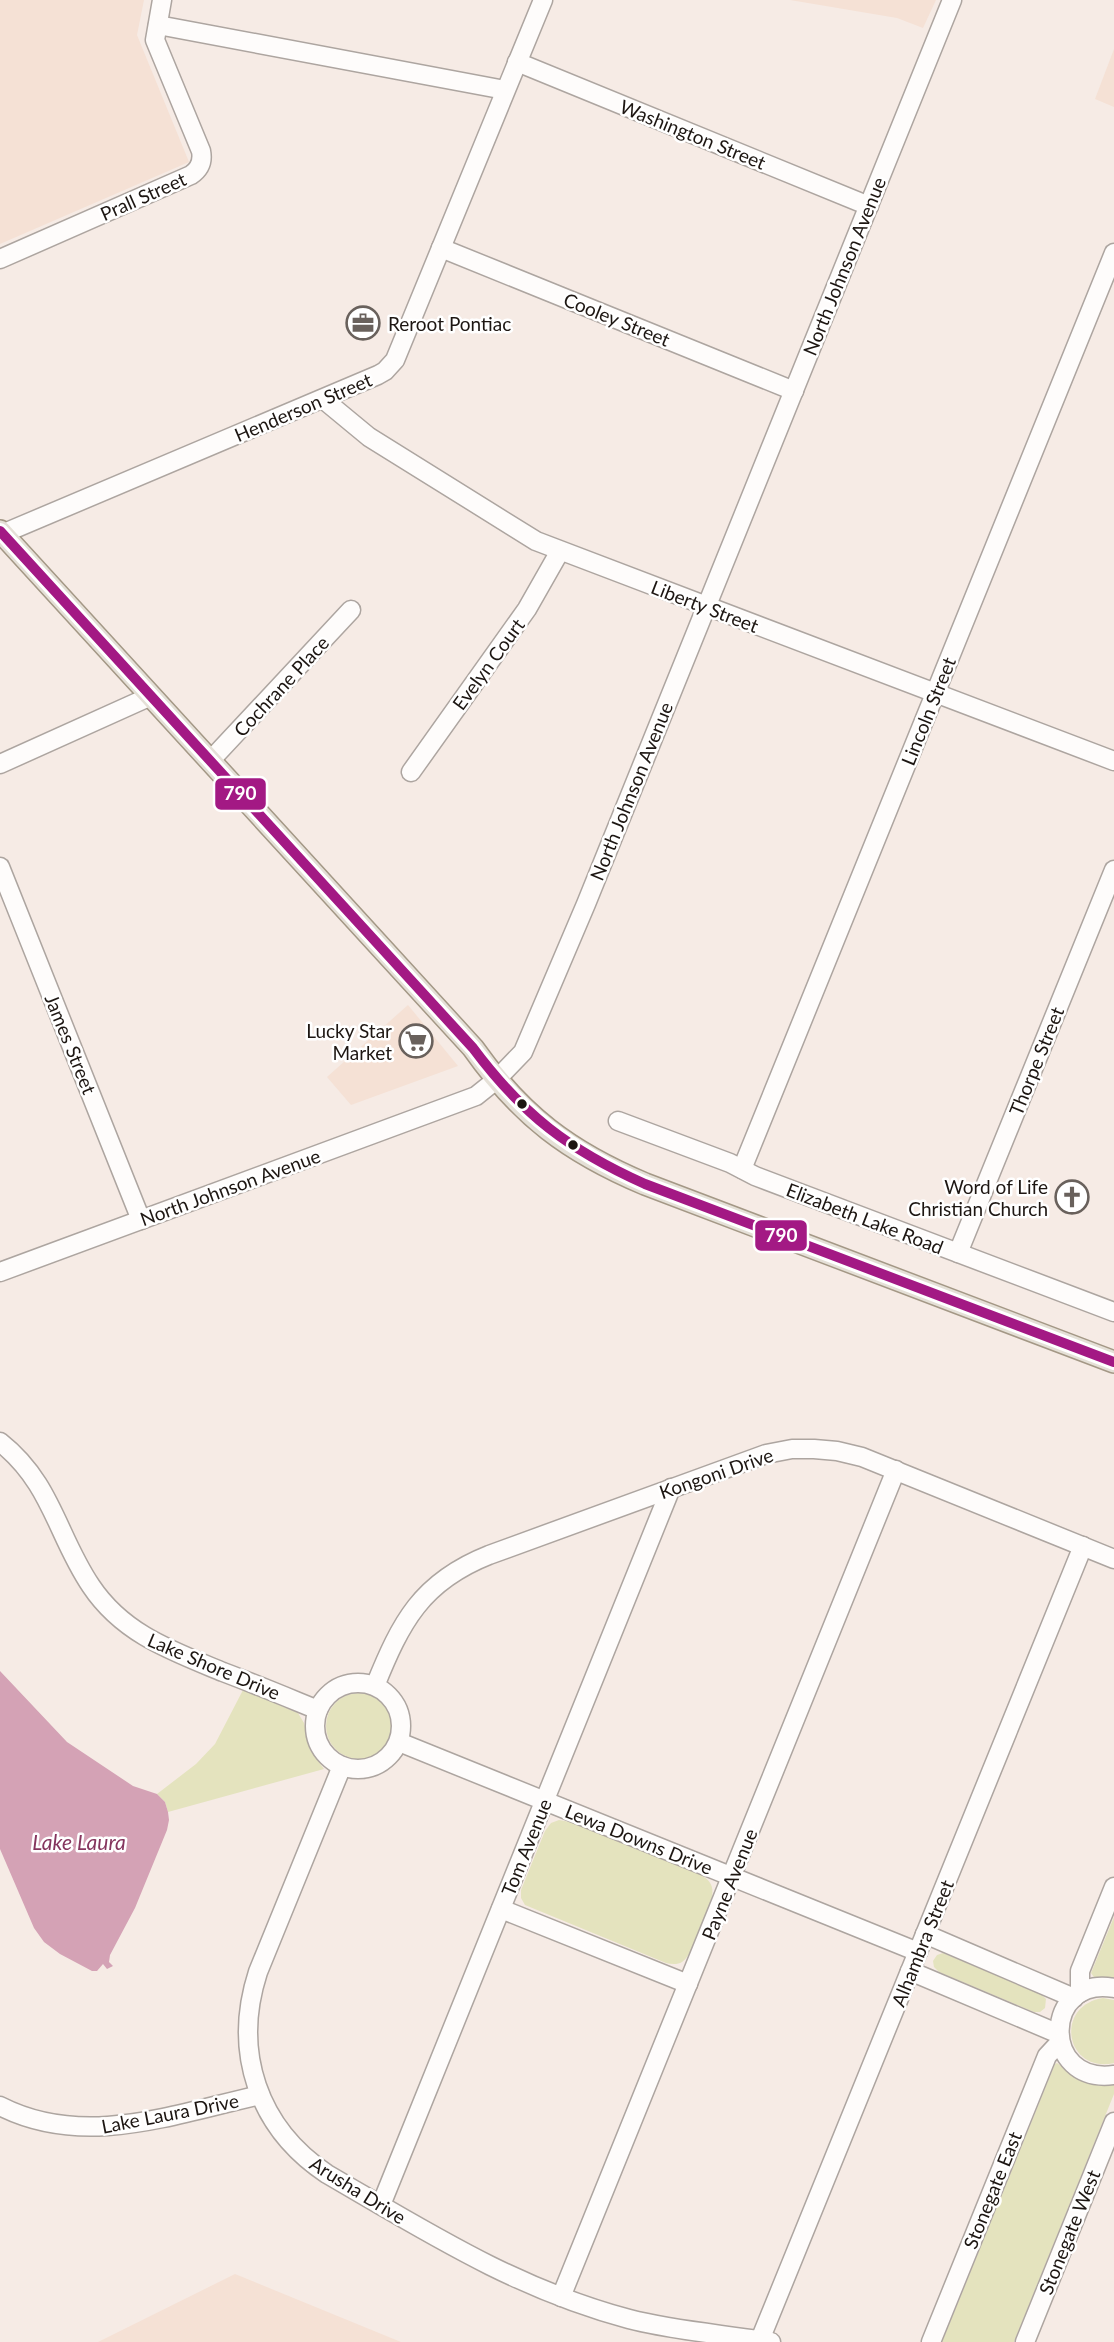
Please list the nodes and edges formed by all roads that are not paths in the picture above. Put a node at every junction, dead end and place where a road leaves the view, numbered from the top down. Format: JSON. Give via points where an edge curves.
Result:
{"nodes":[{"id":1,"x":162,"y":0,"type":"edge"},
{"id":2,"x":543,"y":0,"type":"edge"},
{"id":3,"x":953,"y":0,"type":"edge"},
{"id":4,"x":158,"y":25,"type":"junction"},
{"id":5,"x":517,"y":62,"type":"junction"},
{"id":6,"x":505,"y":90,"type":"junction"},
{"id":7,"x":869,"y":206,"type":"junction"},
{"id":8,"x":441,"y":247,"type":"junction"},
{"id":9,"x":1114,"y":253,"type":"edge"},
{"id":10,"x":0,"y":259,"type":"edge"},
{"id":11,"x":794,"y":391,"type":"junction"},
{"id":12,"x":323,"y":399,"type":"junction"},
{"id":13,"x":1,"y":532,"type":"edge"},
{"id":14,"x":560,"y":551,"type":"junction"},
{"id":15,"x":705,"y":607,"type":"junction"},
{"id":16,"x":351,"y":610,"type":"dead end"},
{"id":17,"x":935,"y":693,"type":"junction"},
{"id":18,"x":151,"y":696,"type":"junction"},
{"id":19,"x":210,"y":761,"type":"junction"},
{"id":20,"x":1114,"y":761,"type":"edge"},
{"id":21,"x":0,"y":764,"type":"edge"},
{"id":22,"x":411,"y":772,"type":"dead end"},
{"id":23,"x":0,"y":867,"type":"edge"},
{"id":24,"x":1114,"y":870,"type":"edge"},
{"id":25,"x":496,"y":1080,"type":"junction"},
{"id":26,"x":618,"y":1121,"type":"dead end"},
{"id":27,"x":741,"y":1169,"type":"junction"},
{"id":28,"x":141,"y":1220,"type":"junction"},
{"id":29,"x":958,"y":1253,"type":"junction"},
{"id":30,"x":0,"y":1272,"type":"edge"},
{"id":31,"x":1114,"y":1312,"type":"edge"},
{"id":32,"x":1114,"y":1362,"type":"edge"},
{"id":33,"x":0,"y":1443,"type":"edge"},
{"id":34,"x":896,"y":1470,"type":"junction"},
{"id":35,"x":671,"y":1488,"type":"junction"},
{"id":36,"x":1083,"y":1546,"type":"junction"},
{"id":37,"x":1114,"y":1559,"type":"edge"},
{"id":38,"x":375,"y":1686,"type":"junction"},
{"id":39,"x":318,"y":1710,"type":"junction"},
{"id":40,"x":399,"y":1742,"type":"junction"},
{"id":41,"x":342,"y":1766,"type":"junction"},
{"id":42,"x":544,"y":1801,"type":"junction"},
{"id":43,"x":731,"y":1877,"type":"junction"},
{"id":44,"x":1114,"y":1887,"type":"edge"},
{"id":45,"x":501,"y":1909,"type":"junction"},
{"id":46,"x":925,"y":1934,"type":"junction"},
{"id":47,"x":918,"y":1952,"type":"junction"},
{"id":48,"x":910,"y":1971,"type":"junction"},
{"id":49,"x":688,"y":1984,"type":"junction"},
{"id":50,"x":1114,"y":1988,"type":"edge"},
{"id":51,"x":1077,"y":1996,"type":"junction"},
{"id":52,"x":1059,"y":2038,"type":"junction"},
{"id":53,"x":1114,"y":2075,"type":"edge"},
{"id":54,"x":260,"y":2095,"type":"junction"},
{"id":55,"x":0,"y":2106,"type":"edge"},
{"id":56,"x":1114,"y":2122,"type":"edge"},
{"id":57,"x":381,"y":2205,"type":"junction"},
{"id":58,"x":561,"y":2297,"type":"junction"},
{"id":59,"x":766,"y":2341,"type":"edge"},
{"id":60,"x":930,"y":2342,"type":"edge"},
{"id":61,"x":1025,"y":2342,"type":"edge"}],
"edges":[{"from":1,"to":4,"type":"street","name":"Prall Street"},
{"from":2,"to":5,"type":"street","name":"Henderson Street"},
{"from":3,"to":7,"type":"street","name":"North Johnson Avenue"},
{"from":4,"to":6,"type":"street"},
{"from":4,"to":10,"type":"street","name":"Prall Street","via":[[155,40],[202,154],[198,170]]},
{"from":5,"to":6,"type":"street","name":"Henderson Street"},
{"from":5,"to":7,"type":"street","name":"Washington Street"},
{"from":6,"to":8,"type":"street","name":"Henderson Street"},
{"from":7,"to":11,"type":"street","name":"North Johnson Avenue"},
{"from":8,"to":11,"type":"street","name":"Cooley Street"},
{"from":8,"to":12,"type":"street","name":"Henderson Street","via":[[391,365],[378,376]]},
{"from":9,"to":17,"type":"street","name":"Lincoln Street"},
{"from":11,"to":15,"type":"street","name":"North Johnson Avenue"},
{"from":12,"to":13,"type":"street","name":"Henderson Street"},
{"from":12,"to":14,"type":"street","name":"Liberty Street","via":[[369,437],[528,538]]},
{"from":13,"to":18,"type":"main road"},
{"from":14,"to":15,"type":"street","name":"Liberty Street"},
{"from":14,"to":22,"type":"street","name":"Evelyn Court","via":[[527,609]]},
{"from":15,"to":17,"type":"street","name":"Liberty Street"},
{"from":15,"to":25,"type":"street","name":"North Johnson Avenue","via":[[523,1052]]},
{"from":16,"to":19,"type":"street","name":"Cochrane Place"},
{"from":17,"to":20,"type":"street","name":"Liberty Street"},
{"from":17,"to":27,"type":"street","name":"Lincoln Street"},
{"from":18,"to":19,"type":"main road"},
{"from":18,"to":21,"type":"street"},
{"from":19,"to":25,"type":"main road","via":[[473,1048]]},
{"from":23,"to":28,"type":"street","name":"James Street"},
{"from":24,"to":29,"type":"street","name":"Thorpe Street"},
{"from":25,"to":28,"type":"street","name":"North Johnson Avenue","via":[[476,1096]]},
{"from":25,"to":32,"type":"main road","via":[[557,1137],[619,1173]]},
{"from":26,"to":27,"type":"street","name":"Elizabeth Lake Road"},
{"from":27,"to":29,"type":"street","name":"Elizabeth Lake Road"},
{"from":28,"to":30,"type":"street","name":"North Johnson Avenue"},
{"from":29,"to":31,"type":"street","name":"Elizabeth Lake Road"},
{"from":33,"to":39,"type":"street","name":"Lake Shore Drive","via":[[35,1478],[89,1584],[122,1621],[157,1644]]},
{"from":34,"to":35,"type":"street","name":"Kongoni Drive","via":[[844,1452],[792,1449]]},
{"from":34,"to":36,"type":"street","name":"Kongoni Drive"},
{"from":34,"to":43,"type":"street","name":"Payne Avenue"},
{"from":35,"to":38,"type":"street","name":"Kongoni Drive","via":[[478,1559],[449,1575],[426,1594],[402,1625]]},
{"from":35,"to":42,"type":"street","name":"Tom Avenue"},
{"from":36,"to":37,"type":"street","name":"Kongoni Drive"},
{"from":36,"to":46,"type":"street","name":"Alhambra Street"},
{"from":38,"to":39,"type":"street","via":[[341,1686]]},
{"from":38,"to":40,"type":"street","via":[[398,1709],[402,1722]]},
{"from":39,"to":41,"type":"street","via":[[318,1743]]},
{"from":40,"to":41,"type":"street","via":[[387,1759],[375,1766]]},
{"from":40,"to":42,"type":"street","name":"Lewa Downs Drive"},
{"from":41,"to":54,"type":"street","name":"Arusha Drive","via":[[253,1988],[248,2042]]},
{"from":42,"to":43,"type":"street","name":"Lewa Downs Drive"},
{"from":42,"to":45,"type":"street","name":"Tom Avenue"},
{"from":43,"to":47,"type":"street","name":"Lewa Downs Drive"},
{"from":43,"to":49,"type":"street","name":"Payne Avenue"},
{"from":44,"to":51,"type":"street","via":[[1080,1971]]},
{"from":45,"to":49,"type":"street"},
{"from":45,"to":57,"type":"street","name":"Tom Avenue"},
{"from":46,"to":47,"type":"street","name":"Alhambra Street"},
{"from":46,"to":51,"type":"street"},
{"from":47,"to":48,"type":"street","name":"Alhambra Street"},
{"from":48,"to":52,"type":"street"},
{"from":48,"to":59,"type":"street","name":"Alhambra Street"},
{"from":49,"to":58,"type":"street","name":"Payne Avenue"},
{"from":50,"to":51,"type":"street","via":[[1100,1987]]},
{"from":51,"to":52,"type":"street","name":"Stonegate East","via":[[1062,2014]]},
{"from":52,"to":53,"type":"street","via":[[1065,2055],[1080,2069],[1099,2076]]},
{"from":52,"to":60,"type":"street","name":"Stonegate East","via":[[1047,2056]]},
{"from":54,"to":55,"type":"street","name":"Lake Laura Drive","via":[[103,2128],[47,2123]]},
{"from":54,"to":57,"type":"street","name":"Arusha Drive","via":[[282,2134],[306,2159]]},
{"from":56,"to":61,"type":"street","name":"Stonegate West"},
{"from":57,"to":58,"type":"street","name":"Arusha Drive","via":[[481,2262]]},
{"from":58,"to":59,"type":"street","name":"Arusha Drive","via":[[650,2324]]}]}
